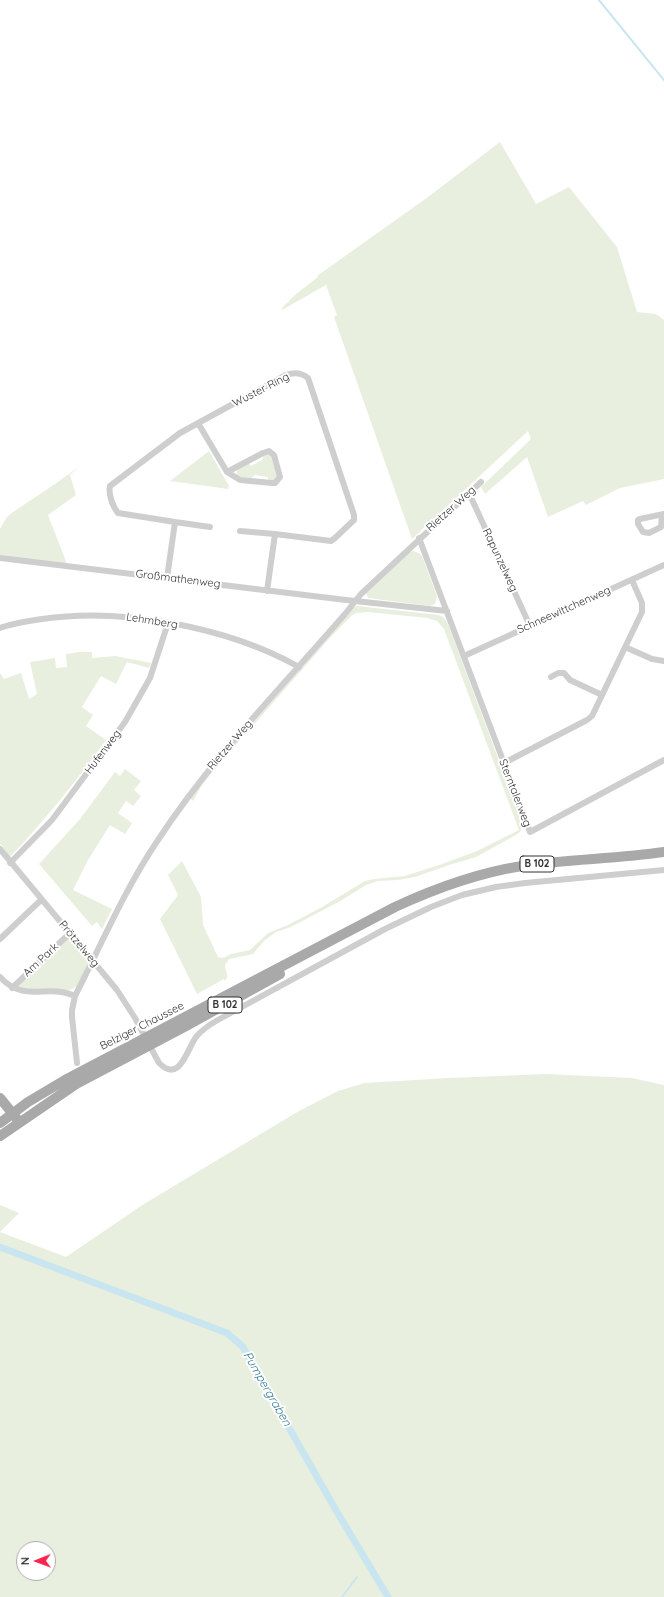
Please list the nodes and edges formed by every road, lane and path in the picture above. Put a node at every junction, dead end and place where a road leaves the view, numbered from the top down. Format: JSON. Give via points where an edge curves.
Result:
{"nodes":[{"id":1,"x":198,"y":423,"type":"junction"},
{"id":2,"x":227,"y":472,"type":"junction"},
{"id":3,"x":481,"y":482,"type":"dead end"},
{"id":4,"x":470,"y":493,"type":"junction"},
{"id":5,"x":174,"y":522,"type":"junction"},
{"id":6,"x":210,"y":527,"type":"dead end"},
{"id":7,"x":240,"y":531,"type":"dead end"},
{"id":8,"x":275,"y":534,"type":"junction"},
{"id":9,"x":419,"y":538,"type":"junction"},
{"id":10,"x":0,"y":558,"type":"edge"},
{"id":11,"x":664,"y":565,"type":"edge"},
{"id":12,"x":167,"y":578,"type":"junction"},
{"id":13,"x":632,"y":580,"type":"junction"},
{"id":14,"x":268,"y":591,"type":"junction"},
{"id":15,"x":355,"y":601,"type":"junction"},
{"id":16,"x":447,"y":611,"type":"junction"},
{"id":17,"x":168,"y":623,"type":"junction"},
{"id":18,"x":530,"y":626,"type":"junction"},
{"id":19,"x":0,"y":628,"type":"edge"},
{"id":20,"x":626,"y":646,"type":"junction"},
{"id":21,"x":464,"y":656,"type":"junction"},
{"id":22,"x":664,"y":661,"type":"edge"},
{"id":23,"x":298,"y":667,"type":"junction"},
{"id":24,"x":550,"y":677,"type":"dead end"},
{"id":25,"x":602,"y":696,"type":"junction"},
{"id":26,"x":664,"y":760,"type":"edge"},
{"id":27,"x":504,"y":763,"type":"junction"},
{"id":28,"x":0,"y":849,"type":"edge"},
{"id":29,"x":664,"y":852,"type":"edge"},
{"id":30,"x":10,"y":864,"type":"junction"},
{"id":31,"x":664,"y":870,"type":"edge"},
{"id":32,"x":42,"y":900,"type":"junction"},
{"id":33,"x":70,"y":933,"type":"junction"},
{"id":34,"x":0,"y":939,"type":"edge"},
{"id":35,"x":92,"y":961,"type":"junction"},
{"id":36,"x":0,"y":977,"type":"edge"},
{"id":37,"x":12,"y":988,"type":"junction"},
{"id":38,"x":75,"y":996,"type":"junction"},
{"id":39,"x":147,"y":1042,"type":"junction"},
{"id":40,"x":77,"y":1063,"type":"dead end"},
{"id":41,"x":0,"y":1098,"type":"edge"},
{"id":42,"x":13,"y":1113,"type":"junction"},
{"id":43,"x":1,"y":1121,"type":"edge"},
{"id":44,"x":16,"y":1124,"type":"junction"},
{"id":45,"x":0,"y":1136,"type":"edge"}],
"edges":[{"from":1,"to":2,"type":"street"},
{"from":1,"to":5,"type":"street","name":"Wuster Ring","via":[[172,438],[110,488],[111,498],[118,513]]},
{"from":1,"to":8,"type":"street","name":"Wuster Ring","via":[[286,375],[295,373],[308,378],[354,520],[331,541]]},
{"from":2,"to":2,"type":"street","via":[[269,451],[274,455],[281,474],[275,483],[272,483],[240,480]]},
{"from":3,"to":4,"type":"street","name":"Rietzer Weg"},
{"from":4,"to":9,"type":"street","name":"Rietzer Weg"},
{"from":4,"to":18,"type":"street","name":"Rapunzelweg"},
{"from":5,"to":6,"type":"street","name":"Wuster Ring"},
{"from":5,"to":12,"type":"street"},
{"from":7,"to":8,"type":"street","name":"Wuster Ring"},
{"from":8,"to":14,"type":"street"},
{"from":9,"to":15,"type":"street","name":"Rietzer Weg"},
{"from":9,"to":16,"type":"street","name":"Sterntalerweg"},
{"from":10,"to":12,"type":"street","name":"Großmathenweg"},
{"from":11,"to":13,"type":"street","name":"Schneewittchenweg"},
{"from":12,"to":14,"type":"street","name":"Großmathenweg"},
{"from":13,"to":18,"type":"street","name":"Schneewittchenweg"},
{"from":13,"to":20,"type":"street","via":[[643,609]]},
{"from":14,"to":15,"type":"street","name":"Großmathenweg"},
{"from":15,"to":16,"type":"street"},
{"from":15,"to":23,"type":"street","name":"Rietzer Weg"},
{"from":16,"to":21,"type":"street","name":"Sterntalerweg"},
{"from":17,"to":19,"type":"street","name":"Lehmberg","via":[[119,616],[80,615],[27,621]]},
{"from":17,"to":23,"type":"street","name":"Lehmberg","via":[[242,641]]},
{"from":17,"to":30,"type":"street","name":"Hufenweg","via":[[150,678],[125,722],[52,820]]},
{"from":18,"to":21,"type":"street","name":"Schneewittchenweg"},
{"from":20,"to":22,"type":"street","via":[[652,660]]},
{"from":20,"to":25,"type":"street"},
{"from":21,"to":27,"type":"street","name":"Sterntalerweg"},
{"from":23,"to":35,"type":"street","name":"Rietzer Weg","via":[[207,771],[163,832],[134,879]]},
{"from":24,"to":25,"type":"street","via":[[564,673],[570,680]]},
{"from":25,"to":27,"type":"street","via":[[592,716],[587,720]]},
{"from":26,"to":27,"type":"street","name":"Sterntalerweg","via":[[530,832]]},
{"from":28,"to":30,"type":"street","name":"Prötzelweg"},
{"from":29,"to":39,"type":"main road","name":"Belziger Chaussee","number":"B 102","via":[[507,869],[459,881],[395,907]]},
{"from":30,"to":32,"type":"street","name":"Prötzelweg"},
{"from":31,"to":39,"type":"street","name":"Prötzelweg","via":[[525,883],[462,895],[385,929],[216,1021],[196,1037],[177,1067],[172,1069],[162,1066]]},
{"from":32,"to":33,"type":"street","name":"Prötzelweg"},
{"from":32,"to":34,"type":"street"},
{"from":33,"to":35,"type":"street","name":"Prötzelweg"},
{"from":33,"to":37,"type":"street","name":"Am Park"},
{"from":35,"to":38,"type":"street","name":"Rietzer Weg"},
{"from":35,"to":39,"type":"street","name":"Prötzelweg","via":[[127,1004]]},
{"from":36,"to":37,"type":"street"},
{"from":37,"to":38,"type":"street","via":[[26,992],[58,991]]},
{"from":38,"to":40,"type":"street","name":"Rietzer Weg","via":[[72,1017]]},
{"from":39,"to":42,"type":"main road","name":"Belziger Chaussee","number":"B 102","via":[[52,1087]]},
{"from":39,"to":44,"type":"main road","name":"Belziger Chaussee","number":"B 102","via":[[76,1084]]},
{"from":41,"to":42,"type":"main road"},
{"from":42,"to":43,"type":"main road","name":"Belziger Chaussee","number":"B 102"},
{"from":42,"to":44,"type":"main road"},
{"from":43,"to":44,"type":"main road"},
{"from":44,"to":45,"type":"main road","name":"Belziger Chaussee"}]}
